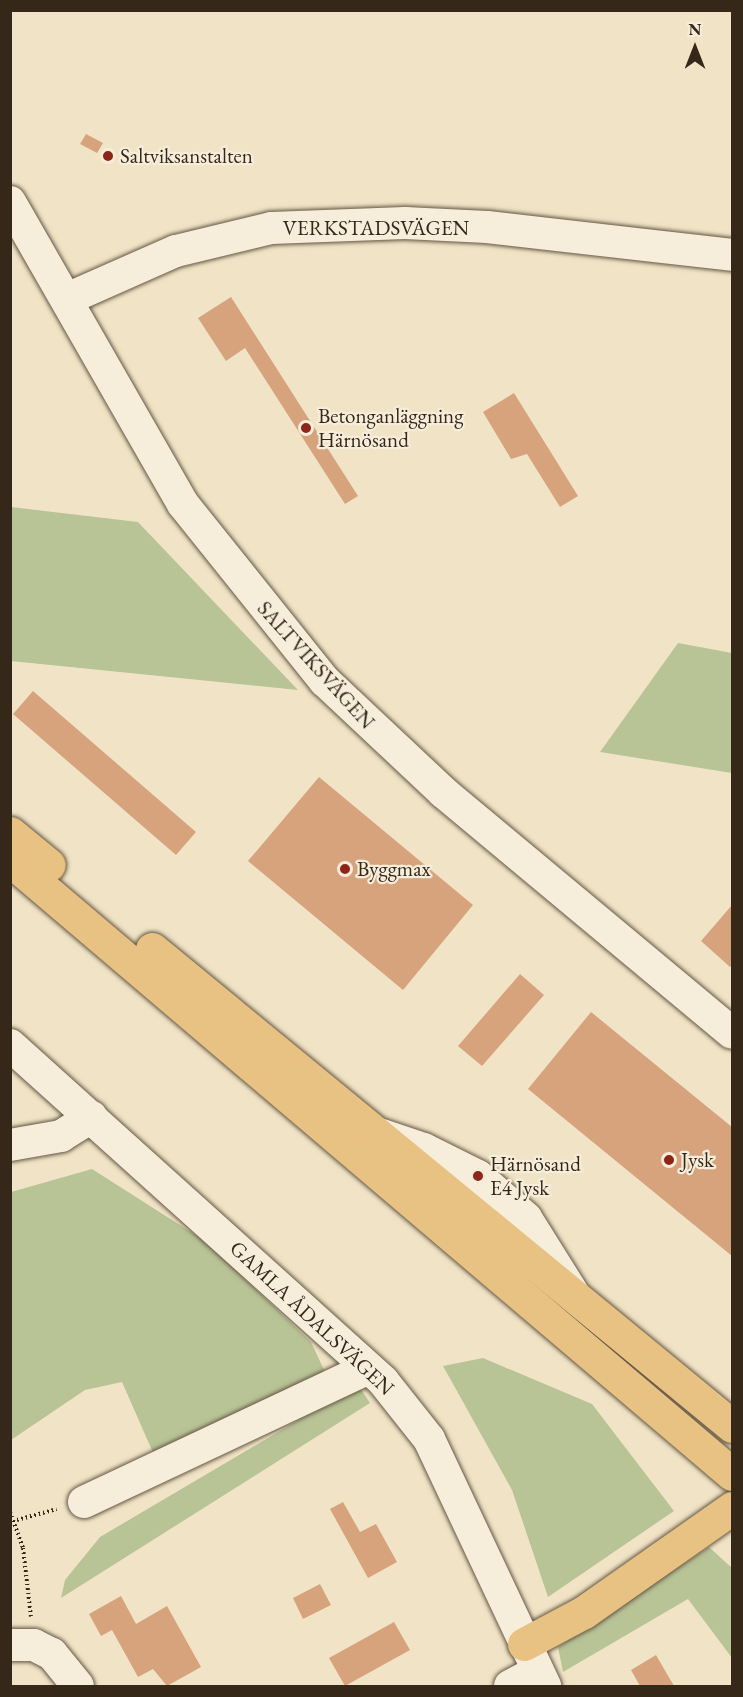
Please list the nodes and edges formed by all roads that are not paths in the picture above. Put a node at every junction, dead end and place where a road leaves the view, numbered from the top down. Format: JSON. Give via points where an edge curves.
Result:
{"nodes":[{"id":1,"x":10,"y":202,"type":"edge"},
{"id":2,"x":732,"y":255,"type":"edge"},
{"id":3,"x":68,"y":299,"type":"junction"},
{"id":4,"x":10,"y":834,"type":"edge"},
{"id":5,"x":10,"y":860,"type":"edge"},
{"id":6,"x":732,"y":1033,"type":"edge"},
{"id":7,"x":10,"y":1045,"type":"edge"},
{"id":8,"x":91,"y":1118,"type":"junction"},
{"id":9,"x":10,"y":1145,"type":"edge"},
{"id":10,"x":366,"y":1369,"type":"junction"},
{"id":11,"x":732,"y":1426,"type":"edge"},
{"id":12,"x":732,"y":1474,"type":"edge"},
{"id":13,"x":84,"y":1502,"type":"road end"},
{"id":14,"x":732,"y":1508,"type":"edge"},
{"id":15,"x":22,"y":1645,"type":"edge"},
{"id":16,"x":529,"y":1672,"type":"edge"},
{"id":17,"x":78,"y":1686,"type":"edge"}],
"edges":[{"from":1,"to":3,"type":"street","name":"SALTVIKSVÄGEN"},
{"from":2,"to":3,"type":"street","name":"VERKSTADSVÄGEN","via":[[487,227],[405,223],[293,227],[177,251]]},
{"from":3,"to":6,"type":"street","name":"SALTVIKSVÄGEN","via":[[113,389],[183,504],[325,681],[443,792]]},
{"from":4,"to":11,"type":"highway"},
{"from":5,"to":12,"type":"highway"},
{"from":7,"to":8,"type":"street","name":"GAMLA ÅDALSVÄGEN"},
{"from":8,"to":9,"type":"street","via":[[61,1136]]},
{"from":8,"to":10,"type":"street","name":"GAMLA ÅDALSVÄGEN","via":[[282,1286]]},
{"from":10,"to":13,"type":"street"},
{"from":10,"to":16,"type":"street","name":"GAMLA ÅDALSVÄGEN","via":[[383,1381],[429,1439]]},
{"from":14,"to":16,"type":"highway","via":[[584,1612]]},
{"from":15,"to":17,"type":"street","via":[[63,1664]]}]}
